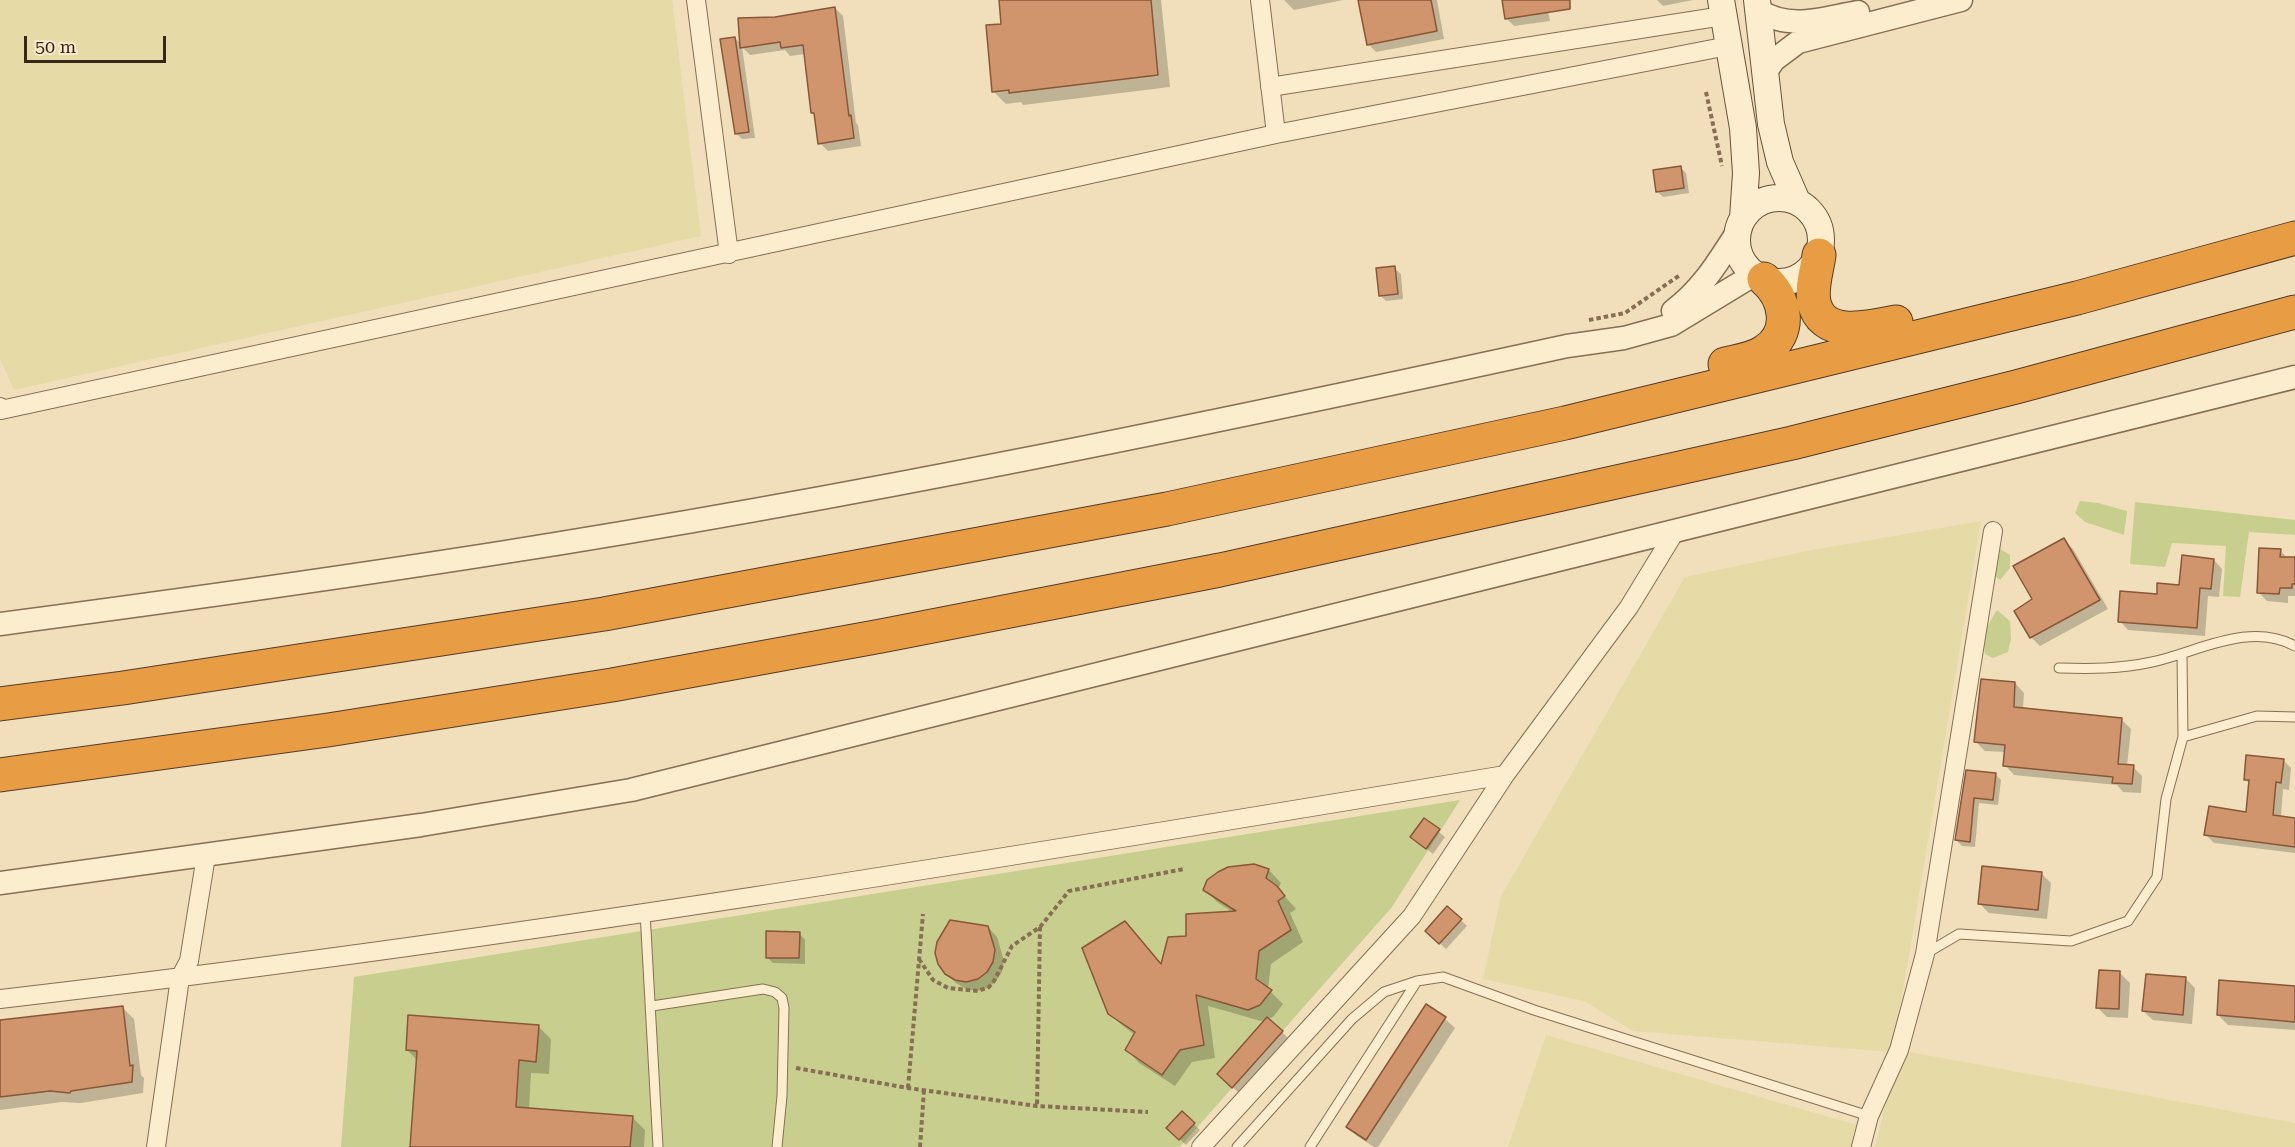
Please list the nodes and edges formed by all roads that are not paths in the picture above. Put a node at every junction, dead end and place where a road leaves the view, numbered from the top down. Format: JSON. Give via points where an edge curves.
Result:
{"nodes":[{"id":1,"x":696,"y":0,"type":"edge"},
{"id":2,"x":1260,"y":0,"type":"edge"},
{"id":3,"x":1950,"y":2,"type":"edge"},
{"id":4,"x":1758,"y":5,"type":"edge"},
{"id":5,"x":1722,"y":8,"type":"edge"},
{"id":6,"x":1728,"y":46,"type":"junction"},
{"id":7,"x":1765,"y":73,"type":"junction"},
{"id":8,"x":1270,"y":87,"type":"junction"},
{"id":9,"x":1276,"y":134,"type":"junction"},
{"id":10,"x":1797,"y":201,"type":"junction"},
{"id":11,"x":1740,"y":225,"type":"junction"},
{"id":12,"x":2295,"y":238,"type":"edge"},
{"id":13,"x":729,"y":254,"type":"junction"},
{"id":14,"x":1819,"y":255,"type":"junction"},
{"id":15,"x":1760,"y":277,"type":"junction"},
{"id":16,"x":2028,"y":310,"type":"junction"},
{"id":17,"x":2295,"y":312,"type":"edge"},
{"id":18,"x":1567,"y":346,"type":"junction"},
{"id":19,"x":2295,"y":377,"type":"edge"},
{"id":20,"x":0,"y":407,"type":"edge"},
{"id":21,"x":1628,"y":408,"type":"junction"},
{"id":22,"x":1676,"y":530,"type":"junction"},
{"id":23,"x":1993,"y":531,"type":"dead end"},
{"id":24,"x":0,"y":624,"type":"edge"},
{"id":25,"x":2295,"y":646,"type":"edge"},
{"id":26,"x":2182,"y":655,"type":"junction"},
{"id":27,"x":2059,"y":668,"type":"dead end"},
{"id":28,"x":0,"y":704,"type":"edge"},
{"id":29,"x":2295,"y":717,"type":"edge"},
{"id":30,"x":2183,"y":737,"type":"junction"},
{"id":31,"x":1505,"y":775,"type":"junction"},
{"id":32,"x":0,"y":776,"type":"edge"},
{"id":33,"x":206,"y":856,"type":"junction"},
{"id":34,"x":0,"y":883,"type":"edge"},
{"id":35,"x":645,"y":912,"type":"junction"},
{"id":36,"x":1925,"y":954,"type":"junction"},
{"id":37,"x":180,"y":978,"type":"junction"},
{"id":38,"x":1417,"y":981,"type":"junction"},
{"id":39,"x":0,"y":999,"type":"edge"},
{"id":40,"x":652,"y":1006,"type":"junction"},
{"id":41,"x":1869,"y":1116,"type":"junction"},
{"id":42,"x":156,"y":1147,"type":"edge"},
{"id":43,"x":658,"y":1147,"type":"edge"},
{"id":44,"x":777,"y":1147,"type":"edge"},
{"id":45,"x":1201,"y":1147,"type":"edge"},
{"id":46,"x":1237,"y":1147,"type":"edge"},
{"id":47,"x":1310,"y":1147,"type":"edge"},
{"id":48,"x":1861,"y":1147,"type":"edge"}],
"edges":[{"from":1,"to":13,"type":"street"},
{"from":2,"to":8,"type":"street"},
{"from":3,"to":4,"type":"street","via":[[1795,23],[1769,18]]},
{"from":3,"to":7,"type":"street","via":[[1798,42],[1774,60]]},
{"from":4,"to":7,"type":"main road"},
{"from":5,"to":6,"type":"main road"},
{"from":5,"to":8,"type":"street"},
{"from":6,"to":9,"type":"street"},
{"from":6,"to":11,"type":"main road","via":[[1743,128],[1746,172]]},
{"from":7,"to":10,"type":"main road","via":[[1775,143]]},
{"from":8,"to":9,"type":"street"},
{"from":9,"to":13,"type":"street"},
{"from":10,"to":11,"type":"main road","via":[[1767,200],[1751,209]]},
{"from":10,"to":14,"type":"main road","via":[[1812,213],[1820,230]]},
{"from":11,"to":15,"type":"main road","via":[[1740,255]]},
{"from":11,"to":18,"type":"street","via":[[1706,281],[1671,312],[1661,318],[1594,334]]},
{"from":12,"to":16,"type":"highway"},
{"from":13,"to":20,"type":"street","via":[[1,410]]},
{"from":14,"to":15,"type":"main road","via":[[1801,276],[1788,281]]},
{"from":14,"to":16,"type":"highway","via":[[1814,301],[1823,318],[1841,327],[1862,329],[1942,311]]},
{"from":15,"to":18,"type":"street","via":[[1671,325],[1624,338]]},
{"from":15,"to":21,"type":"highway","via":[[1778,295],[1784,310],[1780,333],[1772,346],[1759,355],[1695,372]]},
{"from":16,"to":21,"type":"highway"},
{"from":17,"to":32,"type":"highway","via":[[1792,443],[1220,570],[612,685],[350,727]]},
{"from":18,"to":24,"type":"street","via":[[1193,426],[822,498],[502,553]]},
{"from":19,"to":22,"type":"street"},
{"from":21,"to":28,"type":"highway","via":[[1167,509],[751,588],[604,614]]},
{"from":22,"to":31,"type":"street","via":[[1629,607]]},
{"from":22,"to":33,"type":"street","via":[[631,790]]},
{"from":23,"to":36,"type":"street"},
{"from":25,"to":26,"type":"lane","via":[[2282,639],[2250,637],[2212,643]]},
{"from":26,"to":27,"type":"lane","via":[[2112,669]]},
{"from":26,"to":30,"type":"lane"},
{"from":29,"to":30,"type":"lane","via":[[2257,716]]},
{"from":30,"to":36,"type":"lane","via":[[2166,799],[2157,877],[2128,921],[2071,941],[1959,934]]},
{"from":31,"to":35,"type":"street","via":[[881,878]]},
{"from":31,"to":45,"type":"street","via":[[1412,916]]},
{"from":33,"to":34,"type":"street"},
{"from":33,"to":37,"type":"street","via":[[189,961]]},
{"from":35,"to":37,"type":"street"},
{"from":35,"to":40,"type":"lane"},
{"from":36,"to":41,"type":"street","via":[[1899,1050]]},
{"from":37,"to":39,"type":"street"},
{"from":37,"to":42,"type":"street"},
{"from":38,"to":41,"type":"lane","via":[[1443,978]]},
{"from":38,"to":46,"type":"lane","via":[[1384,992],[1352,1019]]},
{"from":38,"to":47,"type":"lane"},
{"from":40,"to":43,"type":"lane"},
{"from":40,"to":44,"type":"lane","via":[[763,989],[782,998],[783,1066]]},
{"from":41,"to":48,"type":"street"}]}
